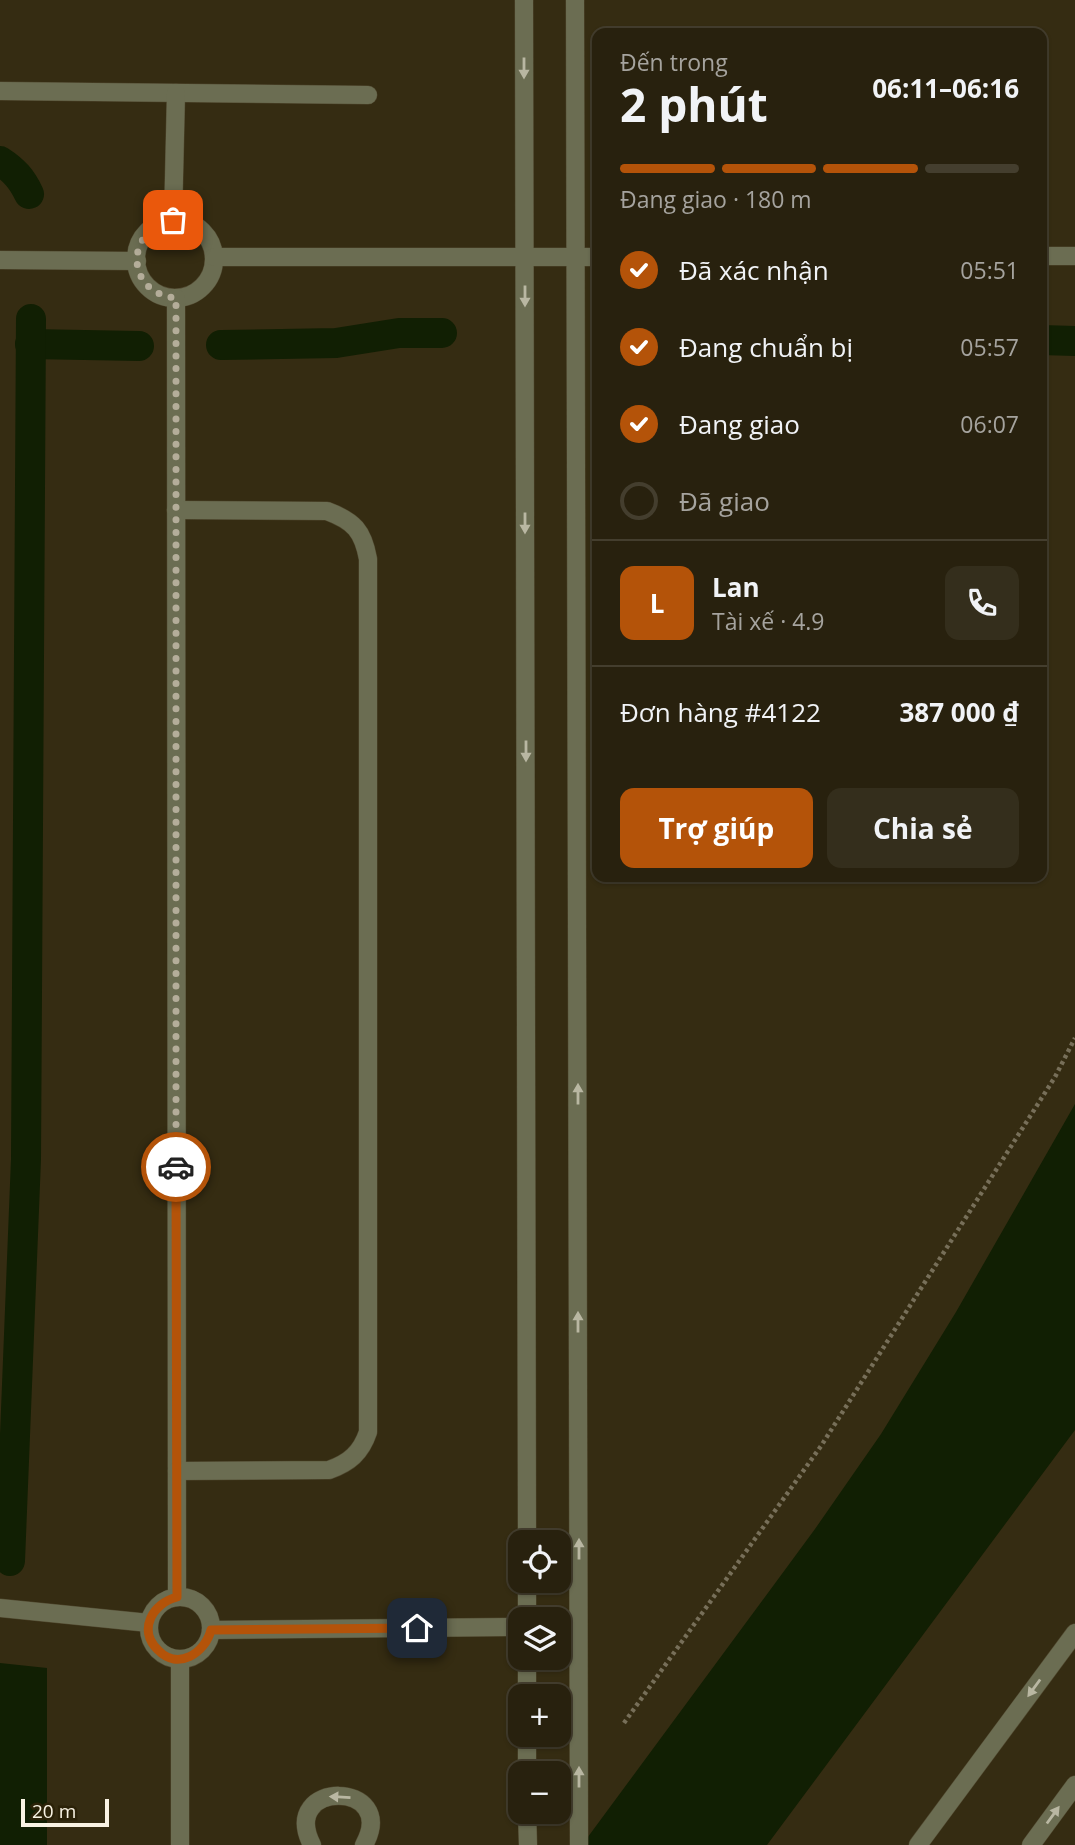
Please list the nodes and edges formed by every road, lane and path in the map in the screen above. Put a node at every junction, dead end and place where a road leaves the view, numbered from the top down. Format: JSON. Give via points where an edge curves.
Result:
{"nodes":[{"id":1,"x":524,"y":0,"type":"edge"},
{"id":2,"x":575,"y":0,"type":"edge"},
{"id":3,"x":0,"y":91,"type":"edge"},
{"id":4,"x":176,"y":93,"type":"junction"},
{"id":5,"x":368,"y":95,"type":"dead end"},
{"id":6,"x":173,"y":220,"type":"junction"},
{"id":7,"x":1047,"y":256,"type":"edge"},
{"id":8,"x":1075,"y":256,"type":"edge"},
{"id":9,"x":214,"y":257,"type":"junction"},
{"id":10,"x":525,"y":257,"type":"junction"},
{"id":11,"x":576,"y":257,"type":"junction"},
{"id":12,"x":592,"y":257,"type":"edge"},
{"id":13,"x":0,"y":260,"type":"edge"},
{"id":14,"x":137,"y":261,"type":"junction"},
{"id":15,"x":176,"y":298,"type":"junction"},
{"id":16,"x":176,"y":510,"type":"junction"},
{"id":17,"x":1075,"y":1038,"type":"edge"},
{"id":18,"x":177,"y":1471,"type":"junction"},
{"id":19,"x":527,"y":1530,"type":"edge"},
{"id":20,"x":177,"y":1597,"type":"junction"},
{"id":21,"x":0,"y":1608,"type":"edge"},
{"id":22,"x":149,"y":1623,"type":"junction"},
{"id":23,"x":508,"y":1627,"type":"edge"},
{"id":24,"x":211,"y":1630,"type":"junction"},
{"id":25,"x":1075,"y":1633,"type":"edge"},
{"id":26,"x":180,"y":1659,"type":"junction"},
{"id":27,"x":624,"y":1723,"type":"dead end"},
{"id":28,"x":1075,"y":1785,"type":"edge"},
{"id":29,"x":527,"y":1824,"type":"edge"},
{"id":30,"x":180,"y":1845,"type":"edge"},
{"id":31,"x":312,"y":1845,"type":"edge"},
{"id":32,"x":364,"y":1845,"type":"edge"},
{"id":33,"x":527,"y":1845,"type":"edge"},
{"id":34,"x":579,"y":1845,"type":"edge"},
{"id":35,"x":918,"y":1845,"type":"edge"},
{"id":36,"x":1031,"y":1845,"type":"edge"}],
"edges":[{"from":1,"to":10,"type":"street","one_way":true},
{"from":2,"to":11,"type":"street"},
{"from":3,"to":4,"type":"street"},
{"from":4,"to":5,"type":"street"},
{"from":4,"to":6,"type":"street"},
{"from":6,"to":9,"type":"street","via":[[203,231]]},
{"from":6,"to":14,"type":"street","via":[[146,235]]},
{"from":7,"to":8,"type":"street"},
{"from":9,"to":10,"type":"street"},
{"from":9,"to":15,"type":"street","via":[[212,273],[201,289]]},
{"from":10,"to":11,"type":"street"},
{"from":10,"to":19,"type":"street","one_way":true},
{"from":11,"to":12,"type":"street"},
{"from":34,"to":11,"type":"street","one_way":true},
{"from":13,"to":14,"type":"street"},
{"from":14,"to":15,"type":"street","via":[[141,277],[152,290]]},
{"from":15,"to":16,"type":"street"},
{"from":16,"to":18,"type":"street"},
{"from":16,"to":18,"type":"street","via":[[327,511],[356,527],[368,559],[368,1432],[353,1457],[329,1470]]},
{"from":17,"to":27,"type":"path","via":[[1055,1077],[821,1446]]},
{"from":18,"to":20,"type":"street"},
{"from":20,"to":22,"type":"street","via":[[157,1606]]},
{"from":20,"to":24,"type":"street","via":[[197,1601],[210,1619]]},
{"from":21,"to":22,"type":"street"},
{"from":22,"to":26,"type":"street","via":[[158,1650]]},
{"from":23,"to":24,"type":"street"},
{"from":24,"to":26,"type":"street","via":[[202,1649]]},
{"from":25,"to":35,"type":"street","one_way":true},
{"from":26,"to":30,"type":"street"},
{"from":36,"to":28,"type":"street","one_way":true},
{"from":29,"to":33,"type":"street"},
{"from":32,"to":31,"type":"street","one_way":true,"via":[[368,1815],[355,1798],[339,1794],[319,1801],[309,1815],[307,1831]]}]}
